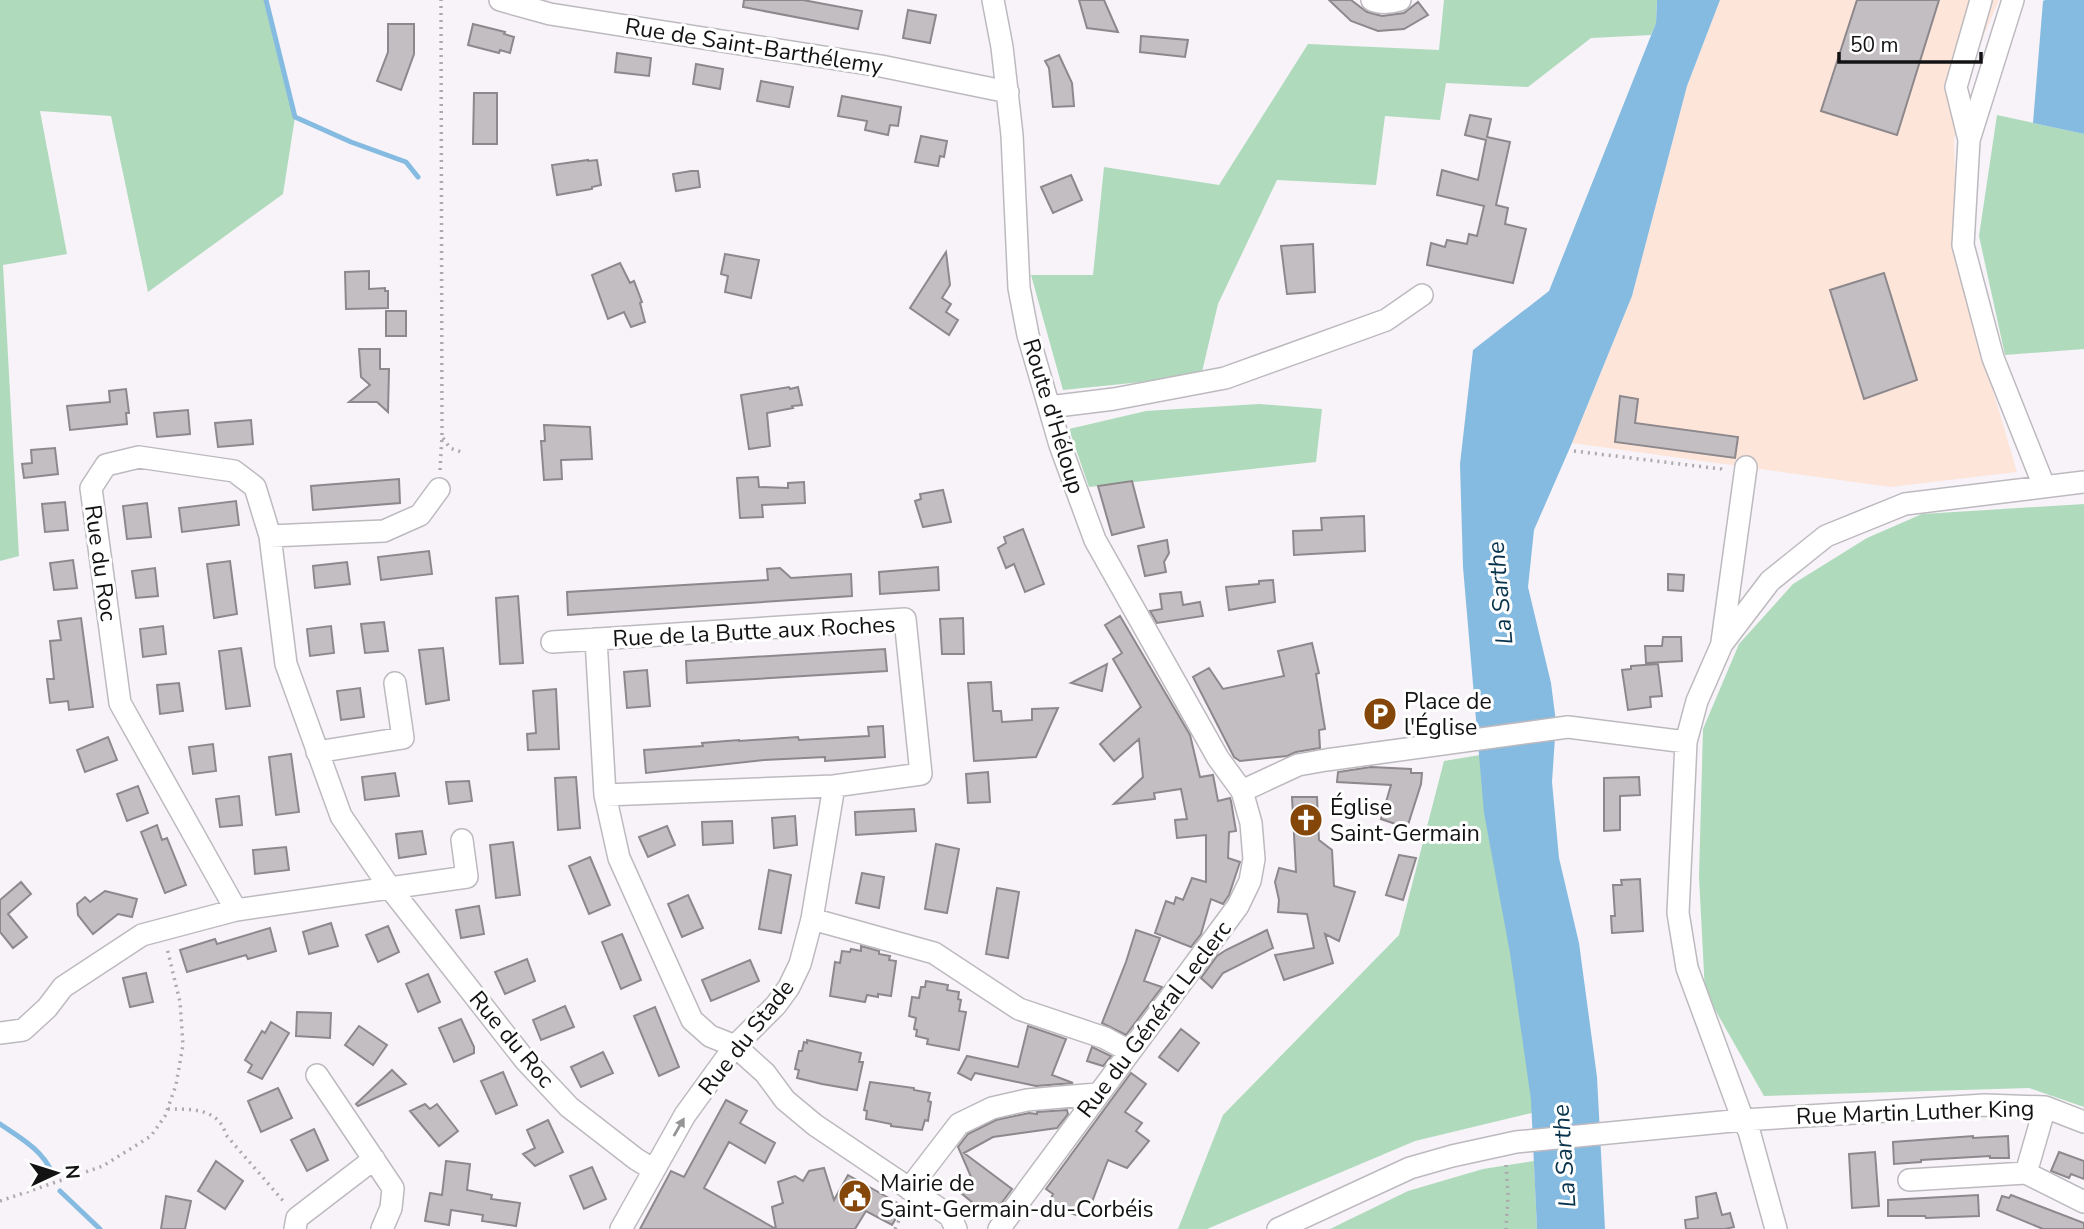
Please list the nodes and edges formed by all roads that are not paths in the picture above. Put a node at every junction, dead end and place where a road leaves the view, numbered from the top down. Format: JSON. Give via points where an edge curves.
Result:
{"nodes":[{"id":1,"x":500,"y":0,"type":"edge"},
{"id":2,"x":993,"y":0,"type":"edge"},
{"id":3,"x":1372,"y":0,"type":"edge"},
{"id":4,"x":1400,"y":0,"type":"edge"},
{"id":5,"x":1981,"y":0,"type":"edge"},
{"id":6,"x":2013,"y":0,"type":"edge"},
{"id":7,"x":1008,"y":92,"type":"junction"},
{"id":8,"x":1969,"y":140,"type":"junction"},
{"id":9,"x":1422,"y":295,"type":"dead end"},
{"id":10,"x":1049,"y":407,"type":"junction"},
{"id":11,"x":1737,"y":471,"type":"road end"},
{"id":12,"x":2084,"y":482,"type":"edge"},
{"id":13,"x":2044,"y":486,"type":"junction"},
{"id":14,"x":439,"y":489,"type":"road end"},
{"id":15,"x":270,"y":536,"type":"junction"},
{"id":16,"x":596,"y":639,"type":"junction"},
{"id":17,"x":552,"y":642,"type":"dead end"},
{"id":18,"x":1722,"y":645,"type":"junction"},
{"id":19,"x":395,"y":683,"type":"dead end"},
{"id":20,"x":1686,"y":742,"type":"junction"},
{"id":21,"x":317,"y":752,"type":"junction"},
{"id":22,"x":834,"y":786,"type":"junction"},
{"id":23,"x":1241,"y":791,"type":"junction"},
{"id":24,"x":605,"y":795,"type":"junction"},
{"id":25,"x":462,"y":840,"type":"dead end"},
{"id":26,"x":390,"y":888,"type":"junction"},
{"id":27,"x":236,"y":910,"type":"junction"},
{"id":28,"x":812,"y":919,"type":"junction"},
{"id":29,"x":0,"y":1032,"type":"edge"},
{"id":30,"x":735,"y":1046,"type":"junction"},
{"id":31,"x":1129,"y":1051,"type":"junction"},
{"id":32,"x":317,"y":1074,"type":"dead end"},
{"id":33,"x":1097,"y":1094,"type":"junction"},
{"id":34,"x":2045,"y":1107,"type":"junction"},
{"id":35,"x":1742,"y":1120,"type":"junction"},
{"id":36,"x":2084,"y":1122,"type":"edge"},
{"id":37,"x":374,"y":1159,"type":"junction"},
{"id":38,"x":654,"y":1170,"type":"junction"},
{"id":39,"x":2026,"y":1173,"type":"junction"},
{"id":40,"x":1909,"y":1180,"type":"dead end"},
{"id":41,"x":909,"y":1189,"type":"junction"},
{"id":42,"x":2084,"y":1202,"type":"edge"},
{"id":43,"x":296,"y":1223,"type":"edge"},
{"id":44,"x":382,"y":1229,"type":"edge"},
{"id":45,"x":621,"y":1229,"type":"edge"},
{"id":46,"x":956,"y":1229,"type":"edge"},
{"id":47,"x":999,"y":1229,"type":"edge"},
{"id":48,"x":1278,"y":1229,"type":"edge"},
{"id":49,"x":1776,"y":1229,"type":"edge"}],
"edges":[{"from":1,"to":7,"type":"street","name":"Rue de Saint-Barthélemy","via":[[550,14],[881,66]]},
{"from":2,"to":7,"type":"street","name":"Route d'Héloup"},
{"from":3,"to":4,"type":"street"},
{"from":5,"to":8,"type":"street","via":[[1956,87]]},
{"from":6,"to":8,"type":"street"},
{"from":7,"to":10,"type":"street","name":"Route d'Héloup","via":[[1019,288]]},
{"from":8,"to":13,"type":"street","via":[[1963,244],[1993,358]]},
{"from":9,"to":10,"type":"street","via":[[1386,320],[1225,378]]},
{"from":10,"to":23,"type":"street","name":"Route d'Héloup","via":[[1095,540]]},
{"from":11,"to":18,"type":"street"},
{"from":12,"to":13,"type":"street"},
{"from":13,"to":18,"type":"street","via":[[1905,503],[1826,536],[1770,581]]},
{"from":14,"to":15,"type":"street","via":[[420,515],[384,531]]},
{"from":15,"to":21,"type":"street","name":"Rue du Roc","via":[[286,664]]},
{"from":15,"to":27,"type":"street","name":"Rue du Roc","via":[[255,487],[234,471],[139,457],[106,465],[91,488],[120,703]]},
{"from":16,"to":17,"type":"street","name":"Rue de la Butte aux Roches"},
{"from":16,"to":22,"type":"street","name":"Rue de la Butte aux Roches","via":[[905,619],[920,774]]},
{"from":16,"to":24,"type":"street","name":"Rue de la Butte aux Roches"},
{"from":18,"to":20,"type":"street","via":[[1697,702]]},
{"from":19,"to":21,"type":"street","via":[[403,738]]},
{"from":20,"to":23,"type":"street","via":[[1568,727],[1298,765]]},
{"from":20,"to":35,"type":"street","via":[[1678,913],[1687,968]]},
{"from":21,"to":26,"type":"street","name":"Rue du Roc","via":[[341,816]]},
{"from":22,"to":24,"type":"street","name":"Rue de la Butte aux Roches"},
{"from":22,"to":28,"type":"street","name":"Rue du Stade"},
{"from":23,"to":31,"type":"street","name":"Rue du Général Leclerc","via":[[1251,823],[1254,859],[1250,881],[1238,906]]},
{"from":24,"to":30,"type":"street","name":"Rue de la Butte aux Roches","via":[[619,858],[692,1020],[710,1036]]},
{"from":25,"to":26,"type":"street","via":[[467,877]]},
{"from":26,"to":27,"type":"street"},
{"from":26,"to":38,"type":"street","name":"Rue du Roc","via":[[525,1060],[569,1107]]},
{"from":27,"to":29,"type":"street","via":[[142,935],[63,987],[23,1030]]},
{"from":28,"to":30,"type":"street","name":"Rue du Stade","via":[[789,987]]},
{"from":28,"to":31,"type":"street","via":[[934,953],[1019,1009],[1105,1038]]},
{"from":38,"to":30,"type":"street","name":"Rue du Stade","one_way":true,"via":[[685,1115]]},
{"from":30,"to":41,"type":"street","name":"Rue de la Butte aux Roches","via":[[815,1125]]},
{"from":31,"to":33,"type":"street","name":"Rue du Général Leclerc"},
{"from":32,"to":37,"type":"street"},
{"from":33,"to":41,"type":"street","via":[[1027,1100],[992,1108],[959,1124]]},
{"from":33,"to":47,"type":"street","name":"Rue du Général Leclerc"},
{"from":34,"to":35,"type":"street","name":"Rue Martin Luther King","via":[[1986,1105]]},
{"from":34,"to":36,"type":"street","name":"Rue Martin Luther King"},
{"from":34,"to":39,"type":"street"},
{"from":35,"to":48,"type":"street","name":"Rue Martin Luther King","via":[[1516,1142],[1452,1156],[1410,1168]]},
{"from":35,"to":49,"type":"street"},
{"from":37,"to":43,"type":"street"},
{"from":37,"to":44,"type":"street","via":[[393,1188]]},
{"from":38,"to":45,"type":"street","name":"Rue du Stade"},
{"from":39,"to":40,"type":"street"},
{"from":39,"to":42,"type":"street"},
{"from":41,"to":46,"type":"street","name":"Rue de la Butte aux Roches","via":[[950,1216]]}]}
